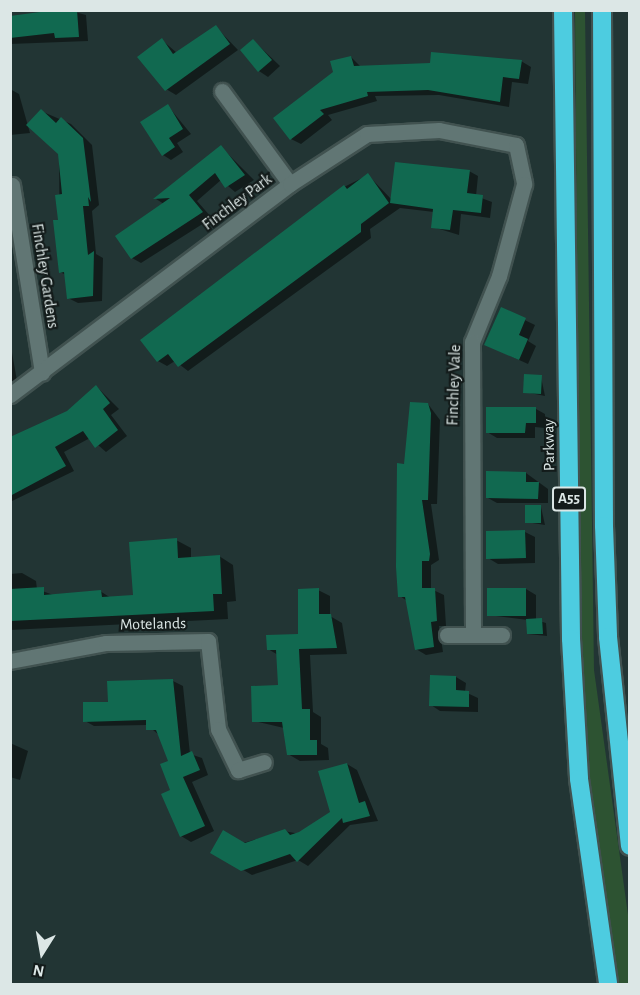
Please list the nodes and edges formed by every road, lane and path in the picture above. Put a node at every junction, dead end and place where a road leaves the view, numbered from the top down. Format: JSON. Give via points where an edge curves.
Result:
{"nodes":[{"id":1,"x":563,"y":10,"type":"edge"},
{"id":2,"x":602,"y":10,"type":"edge"},
{"id":3,"x":222,"y":91,"type":"dead end"},
{"id":4,"x":516,"y":145,"type":"joint"},
{"id":5,"x":290,"y":184,"type":"junction"},
{"id":6,"x":12,"y":185,"type":"dead end"},
{"id":7,"x":42,"y":373,"type":"junction"},
{"id":8,"x":10,"y":395,"type":"edge"},
{"id":9,"x":447,"y":635,"type":"dead end"},
{"id":10,"x":473,"y":635,"type":"junction"},
{"id":11,"x":502,"y":635,"type":"dead end"},
{"id":12,"x":10,"y":661,"type":"edge"},
{"id":13,"x":264,"y":762,"type":"dead end"},
{"id":14,"x":630,"y":846,"type":"edge"},
{"id":15,"x":608,"y":984,"type":"edge"}],
"edges":[{"from":1,"to":15,"type":"highway","name":"Parkway","number":"A55","via":[[571,639],[579,779]]},
{"from":2,"to":14,"type":"highway","number":"A55","via":[[604,526],[610,659]]},
{"from":3,"to":5,"type":"street"},
{"from":4,"to":5,"type":"street","name":"Finchley Park","via":[[439,130],[395,129],[341,147]]},
{"from":4,"to":10,"type":"street","name":"Finchley Vale","via":[[524,184],[499,276],[472,342]]},
{"from":5,"to":7,"type":"street","name":"Finchley Park"},
{"from":6,"to":7,"type":"street","name":"Finchley Gardens"},
{"from":7,"to":8,"type":"street","name":"Finchley Park"},
{"from":9,"to":10,"type":"street"},
{"from":10,"to":11,"type":"street"},
{"from":12,"to":13,"type":"street","name":"Motelands","via":[[106,643],[208,641],[218,729],[237,771]]}]}
